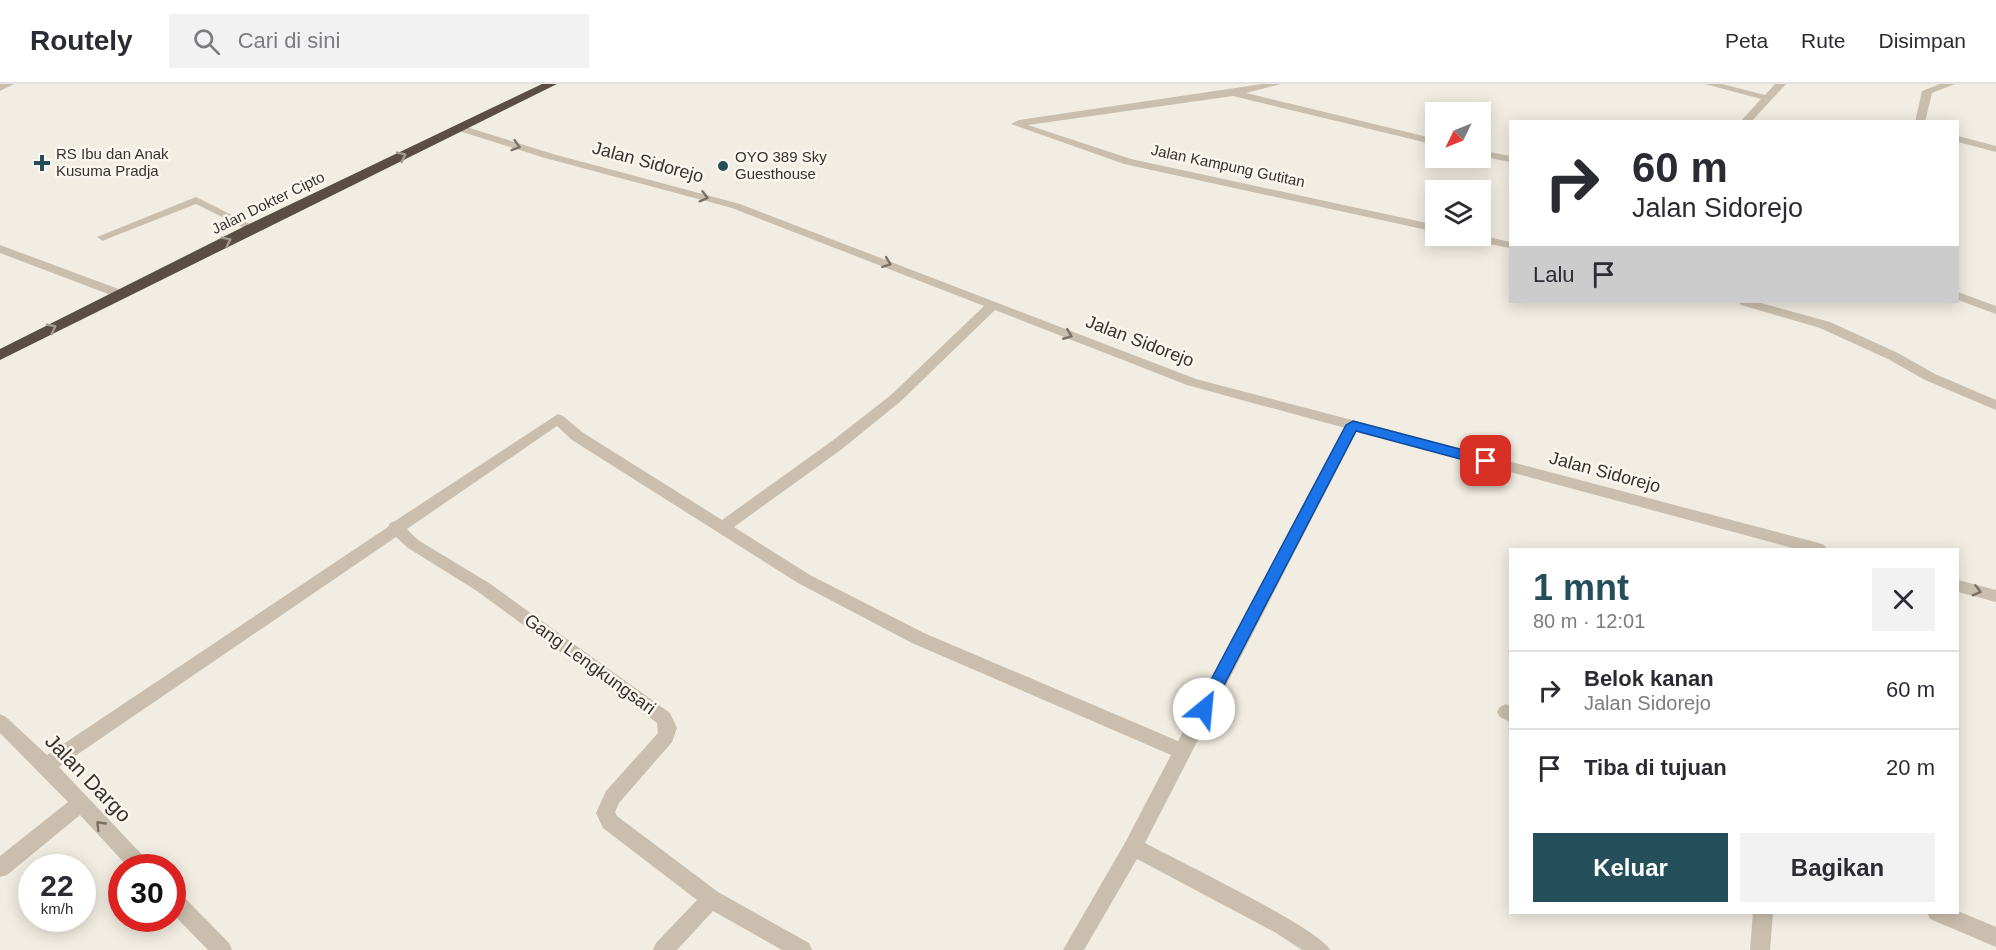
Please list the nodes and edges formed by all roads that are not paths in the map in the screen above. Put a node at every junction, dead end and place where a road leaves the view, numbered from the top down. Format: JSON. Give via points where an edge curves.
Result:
{"nodes":[{"id":1,"x":551,"y":84,"type":"edge"},
{"id":2,"x":1276,"y":84,"type":"edge"},
{"id":3,"x":1710,"y":84,"type":"edge"},
{"id":4,"x":1781,"y":84,"type":"edge"},
{"id":5,"x":1950,"y":84,"type":"edge"},
{"id":6,"x":1233,"y":93,"type":"junction"},
{"id":7,"x":1767,"y":98,"type":"junction"},
{"id":8,"x":1747,"y":120,"type":"edge"},
{"id":9,"x":1920,"y":120,"type":"edge"},
{"id":10,"x":460,"y":128,"type":"junction"},
{"id":11,"x":1425,"y":139,"type":"edge"},
{"id":12,"x":1959,"y":139,"type":"edge"},
{"id":13,"x":1996,"y":149,"type":"edge"},
{"id":14,"x":1491,"y":155,"type":"edge"},
{"id":15,"x":1509,"y":159,"type":"edge"},
{"id":16,"x":1425,"y":227,"type":"edge"},
{"id":17,"x":252,"y":228,"type":"junction"},
{"id":18,"x":103,"y":237,"type":"dead end"},
{"id":19,"x":1491,"y":241,"type":"edge"},
{"id":20,"x":1509,"y":245,"type":"edge"},
{"id":21,"x":0,"y":249,"type":"edge"},
{"id":22,"x":120,"y":294,"type":"junction"},
{"id":23,"x":1959,"y":296,"type":"edge"},
{"id":24,"x":1748,"y":303,"type":"edge"},
{"id":25,"x":993,"y":305,"type":"junction"},
{"id":26,"x":1996,"y":310,"type":"edge"},
{"id":27,"x":0,"y":355,"type":"edge"},
{"id":28,"x":1996,"y":405,"type":"edge"},
{"id":29,"x":1353,"y":425,"type":"junction"},
{"id":30,"x":395,"y":527,"type":"junction"},
{"id":31,"x":723,"y":527,"type":"junction"},
{"id":32,"x":1815,"y":548,"type":"edge"},
{"id":33,"x":1959,"y":586,"type":"edge"},
{"id":34,"x":1996,"y":596,"type":"edge"},
{"id":35,"x":0,"y":722,"type":"edge"},
{"id":36,"x":1182,"y":751,"type":"junction"},
{"id":37,"x":46,"y":766,"type":"junction"},
{"id":38,"x":80,"y":804,"type":"junction"},
{"id":39,"x":1133,"y":847,"type":"junction"},
{"id":40,"x":128,"y":854,"type":"edge"},
{"id":41,"x":0,"y":868,"type":"edge"},
{"id":42,"x":711,"y":899,"type":"junction"},
{"id":43,"x":186,"y":913,"type":"edge"},
{"id":44,"x":1763,"y":914,"type":"edge"},
{"id":45,"x":1942,"y":914,"type":"edge"},
{"id":46,"x":1996,"y":937,"type":"edge"},
{"id":47,"x":222,"y":950,"type":"edge"},
{"id":48,"x":663,"y":950,"type":"edge"},
{"id":49,"x":802,"y":950,"type":"edge"},
{"id":50,"x":1073,"y":950,"type":"edge"},
{"id":51,"x":1320,"y":950,"type":"edge"},
{"id":52,"x":1760,"y":950,"type":"edge"}],
"edges":[{"from":1,"to":10,"type":"highway","name":"Jalan Dokter Cipto"},
{"from":2,"to":6,"type":"street"},
{"from":3,"to":7,"type":"street"},
{"from":4,"to":7,"type":"street"},
{"from":5,"to":9,"type":"street","via":[[1927,91]]},
{"from":6,"to":11,"type":"street"},
{"from":6,"to":16,"type":"street","name":"Jalan Kampung Gutitan","via":[[1016,124],[1128,162]]},
{"from":7,"to":8,"type":"street"},
{"from":17,"to":10,"type":"highway","name":"Jalan Dokter Cipto","one_way":true},
{"from":10,"to":25,"type":"street","name":"Jalan Sidorejo","one_way":true,"via":[[736,206]]},
{"from":12,"to":13,"type":"street"},
{"from":14,"to":15,"type":"street"},
{"from":17,"to":18,"type":"street","via":[[196,200]]},
{"from":22,"to":17,"type":"highway","name":"Jalan Dokter Cipto","one_way":true},
{"from":19,"to":20,"type":"street"},
{"from":21,"to":22,"type":"street"},
{"from":27,"to":22,"type":"highway","name":"Jalan Dokter Cipto","one_way":true},
{"from":23,"to":26,"type":"street"},
{"from":24,"to":28,"type":"street","via":[[1825,326]]},
{"from":25,"to":29,"type":"street","name":"Jalan Sidorejo","one_way":true,"via":[[1192,382]]},
{"from":25,"to":31,"type":"street","via":[[896,398]]},
{"from":29,"to":32,"type":"street","name":"Jalan Sidorejo"},
{"from":29,"to":36,"type":"street"},
{"from":30,"to":31,"type":"street","via":[[558,419],[577,436]]},
{"from":30,"to":37,"type":"street"},
{"from":30,"to":42,"type":"street","name":"Gang Lengkungsari","via":[[413,544],[483,587],[664,718],[666,737],[612,797],[605,813],[610,822]]},
{"from":31,"to":36,"type":"street","via":[[781,566],[918,638]]},
{"from":33,"to":34,"type":"street","one_way":true},
{"from":35,"to":37,"type":"street","name":"Jalan Dargo"},
{"from":36,"to":39,"type":"street"},
{"from":37,"to":38,"type":"street","name":"Jalan Dargo"},
{"from":40,"to":38,"type":"street","name":"Jalan Dargo","one_way":true},
{"from":38,"to":41,"type":"street"},
{"from":39,"to":50,"type":"street"},
{"from":39,"to":51,"type":"street","via":[[1283,926]]},
{"from":42,"to":48,"type":"street"},
{"from":42,"to":49,"type":"street"},
{"from":43,"to":47,"type":"street"},
{"from":44,"to":52,"type":"street"},
{"from":45,"to":46,"type":"street"}]}
